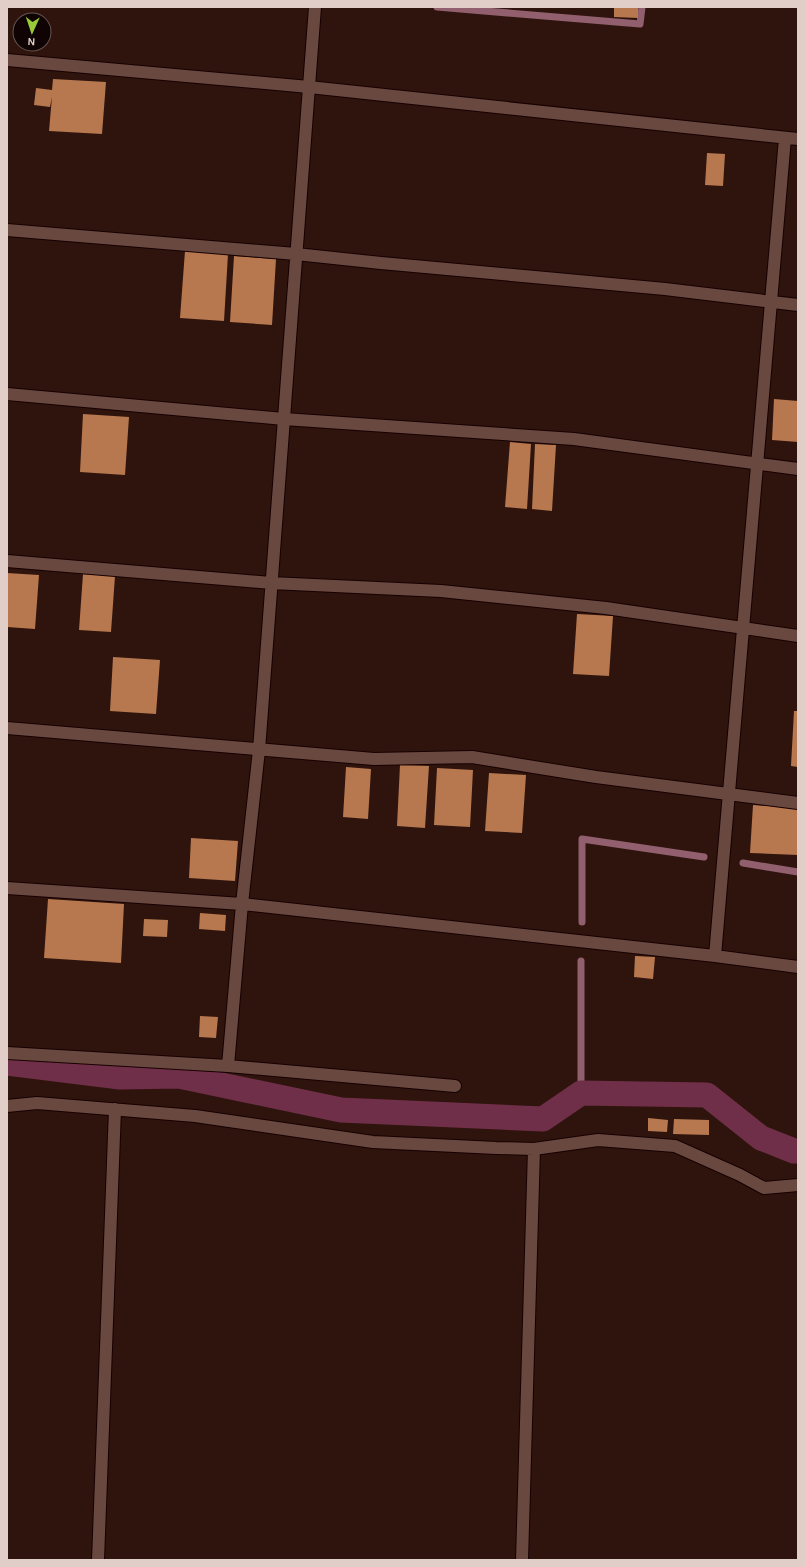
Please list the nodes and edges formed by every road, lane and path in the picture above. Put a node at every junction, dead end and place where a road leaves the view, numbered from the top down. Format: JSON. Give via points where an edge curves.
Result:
{"nodes":[{"id":1,"x":315,"y":7,"type":"edge"},
{"id":2,"x":7,"y":60,"type":"edge"},
{"id":3,"x":309,"y":88,"type":"junction"},
{"id":4,"x":785,"y":138,"type":"junction"},
{"id":5,"x":798,"y":139,"type":"edge"},
{"id":6,"x":7,"y":230,"type":"edge"},
{"id":7,"x":296,"y":254,"type":"junction"},
{"id":8,"x":771,"y":301,"type":"junction"},
{"id":9,"x":798,"y":305,"type":"edge"},
{"id":10,"x":7,"y":394,"type":"edge"},
{"id":11,"x":284,"y":419,"type":"junction"},
{"id":12,"x":757,"y":463,"type":"junction"},
{"id":13,"x":798,"y":469,"type":"edge"},
{"id":14,"x":7,"y":561,"type":"edge"},
{"id":15,"x":271,"y":583,"type":"junction"},
{"id":16,"x":743,"y":629,"type":"junction"},
{"id":17,"x":798,"y":636,"type":"edge"},
{"id":18,"x":7,"y":728,"type":"edge"},
{"id":19,"x":259,"y":750,"type":"junction"},
{"id":20,"x":729,"y":793,"type":"junction"},
{"id":21,"x":798,"y":803,"type":"edge"},
{"id":22,"x":7,"y":888,"type":"edge"},
{"id":23,"x":242,"y":904,"type":"junction"},
{"id":24,"x":715,"y":956,"type":"junction"},
{"id":25,"x":798,"y":967,"type":"edge"},
{"id":26,"x":7,"y":1053,"type":"edge"},
{"id":27,"x":228,"y":1066,"type":"junction"},
{"id":28,"x":455,"y":1086,"type":"dead end"},
{"id":29,"x":7,"y":1106,"type":"edge"},
{"id":30,"x":115,"y":1109,"type":"junction"},
{"id":31,"x":534,"y":1149,"type":"junction"},
{"id":32,"x":798,"y":1185,"type":"edge"},
{"id":33,"x":98,"y":1560,"type":"edge"},
{"id":34,"x":522,"y":1560,"type":"edge"}],
"edges":[{"from":1,"to":3,"type":"street"},
{"from":2,"to":3,"type":"street"},
{"from":3,"to":4,"type":"street"},
{"from":3,"to":7,"type":"street"},
{"from":4,"to":5,"type":"street"},
{"from":4,"to":8,"type":"street"},
{"from":6,"to":7,"type":"street"},
{"from":7,"to":8,"type":"street"},
{"from":7,"to":11,"type":"street"},
{"from":8,"to":9,"type":"street"},
{"from":8,"to":12,"type":"street"},
{"from":10,"to":11,"type":"street"},
{"from":11,"to":12,"type":"street","via":[[574,439]]},
{"from":11,"to":15,"type":"street"},
{"from":12,"to":13,"type":"street"},
{"from":12,"to":16,"type":"street"},
{"from":14,"to":15,"type":"street"},
{"from":15,"to":16,"type":"street","via":[[441,591],[606,608]]},
{"from":15,"to":19,"type":"street"},
{"from":16,"to":17,"type":"street"},
{"from":16,"to":20,"type":"street"},
{"from":18,"to":19,"type":"street"},
{"from":19,"to":20,"type":"street","via":[[374,759],[472,757],[596,777]]},
{"from":19,"to":23,"type":"street"},
{"from":20,"to":21,"type":"street"},
{"from":20,"to":24,"type":"street"},
{"from":22,"to":23,"type":"street"},
{"from":23,"to":24,"type":"street"},
{"from":23,"to":27,"type":"street"},
{"from":24,"to":25,"type":"street"},
{"from":26,"to":27,"type":"street"},
{"from":27,"to":28,"type":"street"},
{"from":29,"to":30,"type":"street","via":[[38,1104]]},
{"from":30,"to":31,"type":"street","via":[[195,1116],[373,1142]]},
{"from":30,"to":33,"type":"street"},
{"from":31,"to":32,"type":"street","via":[[598,1140],[675,1146],[764,1188]]},
{"from":31,"to":34,"type":"street"}]}
